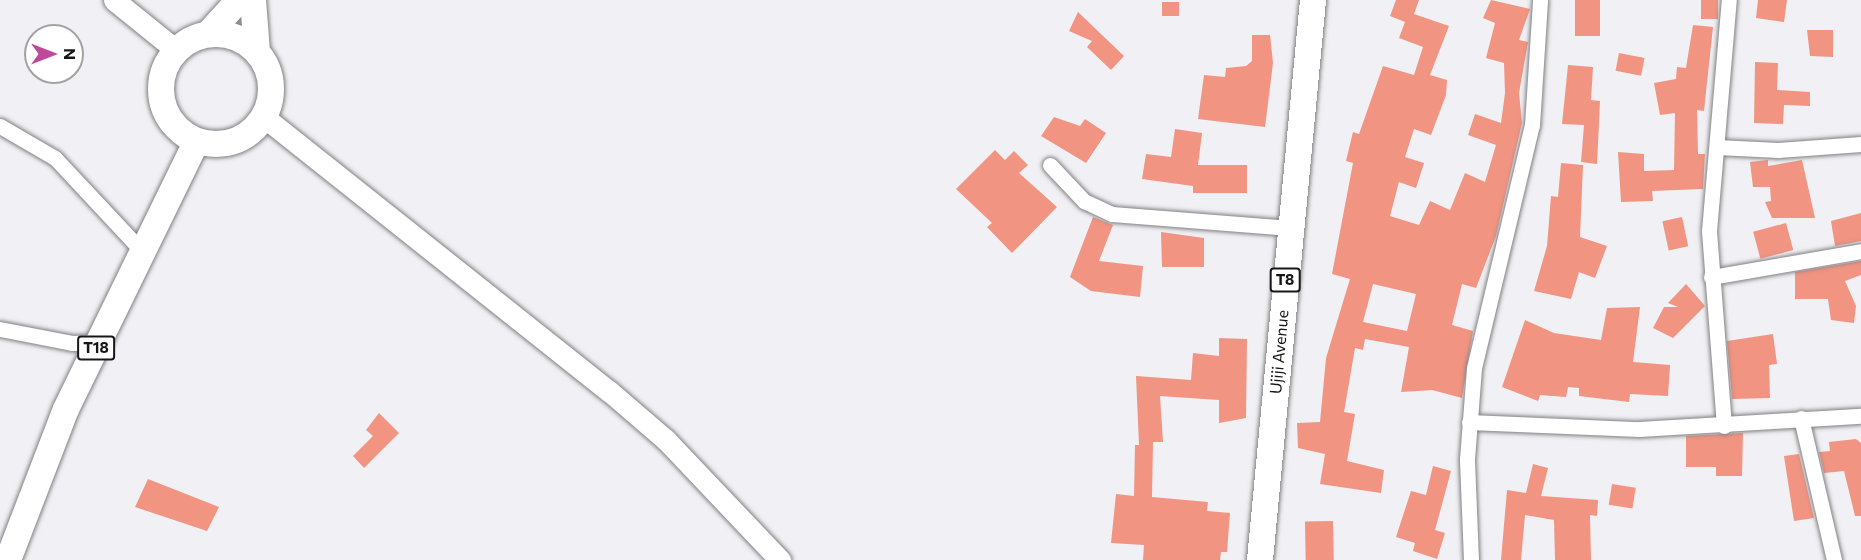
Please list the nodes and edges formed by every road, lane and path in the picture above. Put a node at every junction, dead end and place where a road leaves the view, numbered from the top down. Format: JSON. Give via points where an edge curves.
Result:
{"nodes":[{"id":1,"x":114,"y":0,"type":"edge"},
{"id":2,"x":239,"y":0,"type":"edge"},
{"id":3,"x":254,"y":0,"type":"edge"},
{"id":4,"x":1314,"y":0,"type":"edge"},
{"id":5,"x":1540,"y":0,"type":"edge"},
{"id":6,"x":1729,"y":0,"type":"edge"},
{"id":7,"x":208,"y":34,"type":"junction"},
{"id":8,"x":176,"y":50,"type":"junction"},
{"id":9,"x":257,"y":52,"type":"junction"},
{"id":10,"x":264,"y":117,"type":"junction"},
{"id":11,"x":0,"y":126,"type":"edge"},
{"id":12,"x":196,"y":142,"type":"junction"},
{"id":13,"x":1861,"y":144,"type":"edge"},
{"id":14,"x":1717,"y":147,"type":"junction"},
{"id":15,"x":1050,"y":165,"type":"dead end"},
{"id":16,"x":1290,"y":228,"type":"junction"},
{"id":17,"x":141,"y":250,"type":"junction"},
{"id":18,"x":1861,"y":251,"type":"edge"},
{"id":19,"x":1711,"y":277,"type":"junction"},
{"id":20,"x":0,"y":329,"type":"edge"},
{"id":21,"x":99,"y":342,"type":"junction"},
{"id":22,"x":1861,"y":416,"type":"edge"},
{"id":23,"x":1800,"y":418,"type":"junction"},
{"id":24,"x":1469,"y":422,"type":"junction"},
{"id":25,"x":1724,"y":426,"type":"junction"},
{"id":26,"x":8,"y":560,"type":"edge"},
{"id":27,"x":780,"y":560,"type":"edge"},
{"id":28,"x":1260,"y":560,"type":"edge"},
{"id":29,"x":1471,"y":560,"type":"edge"},
{"id":30,"x":1834,"y":560,"type":"edge"}],
"edges":[{"from":1,"to":8,"type":"main road"},
{"from":2,"to":7,"type":"highway"},
{"from":3,"to":9,"type":"highway"},
{"from":4,"to":16,"type":"highway","name":"Ujiji Avenue","number":"T8"},
{"from":5,"to":24,"type":"street","via":[[1532,125],[1512,229],[1474,368]]},
{"from":6,"to":14,"type":"street"},
{"from":7,"to":8,"type":"highway"},
{"from":7,"to":9,"type":"highway","via":[[226,34]]},
{"from":8,"to":12,"type":"highway","via":[[160,83],[161,101],[174,126]]},
{"from":9,"to":10,"type":"highway","via":[[271,84]]},
{"from":10,"to":12,"type":"highway","via":[[242,139],[227,144]]},
{"from":10,"to":27,"type":"main road","via":[[618,398],[666,440]]},
{"from":11,"to":17,"type":"street","via":[[55,158]]},
{"from":12,"to":17,"type":"highway","number":"T18"},
{"from":13,"to":14,"type":"street","via":[[1779,150]]},
{"from":14,"to":19,"type":"street"},
{"from":15,"to":16,"type":"street","via":[[1084,201],[1112,214]]},
{"from":16,"to":28,"type":"highway","name":"Ujiji Avenue","number":"T8"},
{"from":17,"to":21,"type":"highway","number":"T18"},
{"from":18,"to":19,"type":"street"},
{"from":19,"to":25,"type":"street"},
{"from":20,"to":21,"type":"street","via":[[72,344]]},
{"from":21,"to":26,"type":"highway","number":"T18","via":[[66,409]]},
{"from":22,"to":23,"type":"street"},
{"from":23,"to":25,"type":"street"},
{"from":23,"to":30,"type":"street"},
{"from":24,"to":25,"type":"street"},
{"from":24,"to":29,"type":"street"}]}
